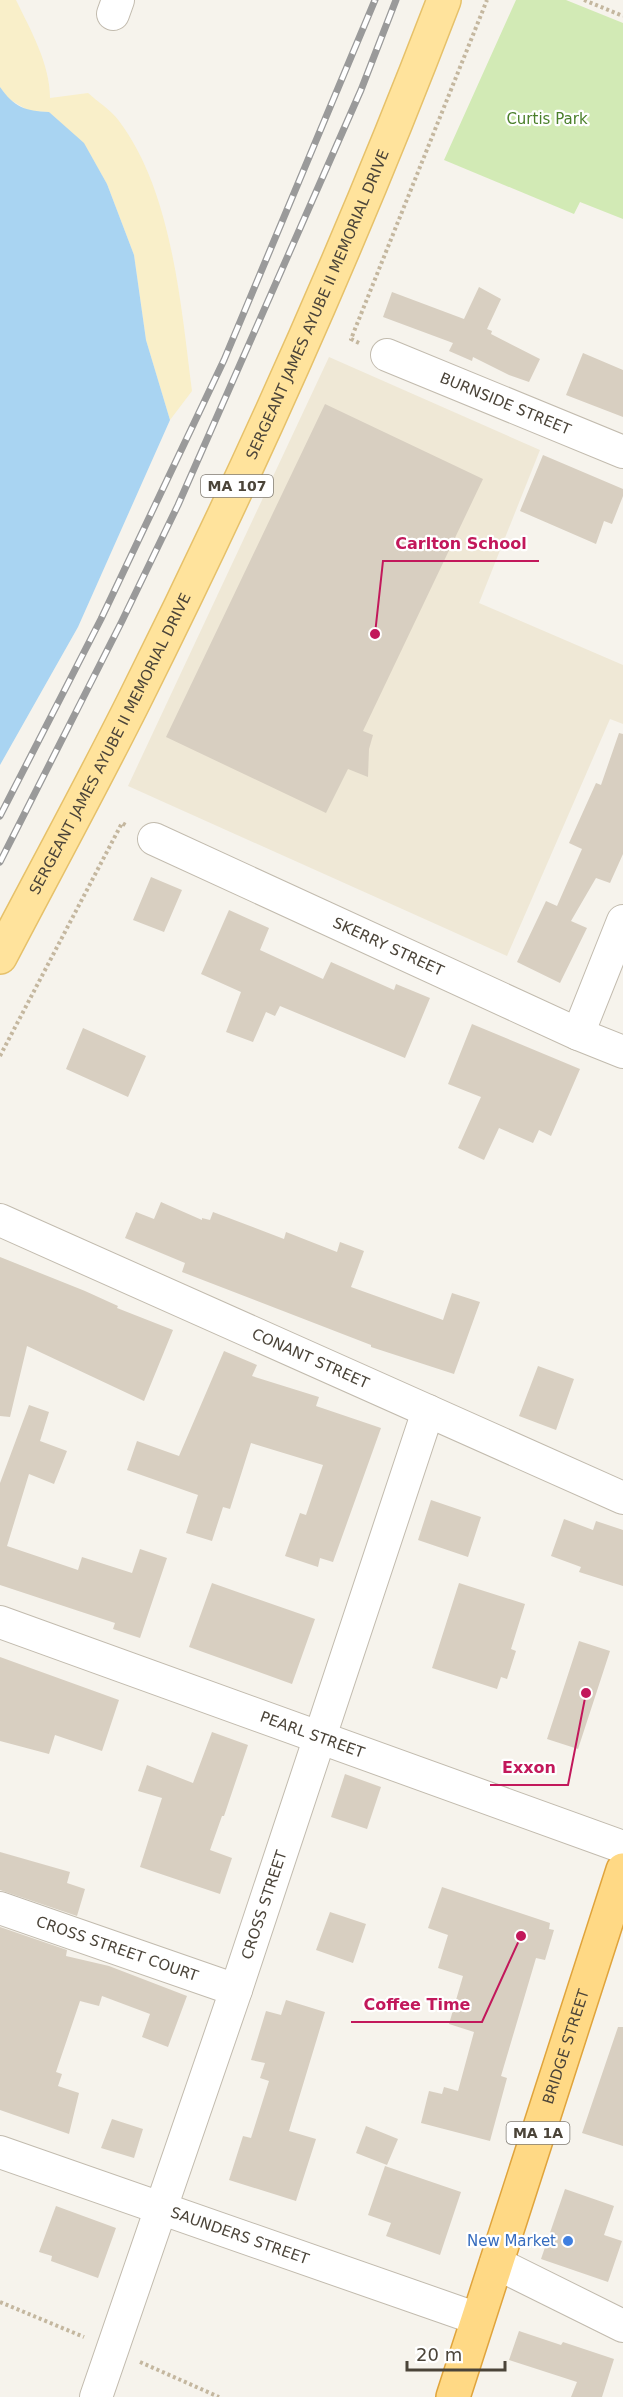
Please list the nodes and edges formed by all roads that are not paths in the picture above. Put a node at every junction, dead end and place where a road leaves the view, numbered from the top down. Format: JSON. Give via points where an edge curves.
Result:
{"nodes":[{"id":1,"x":444,"y":0,"type":"edge"},
{"id":2,"x":387,"y":355,"type":"road end"},
{"id":3,"x":623,"y":452,"type":"edge"},
{"id":4,"x":154,"y":839,"type":"road end"},
{"id":5,"x":623,"y":921,"type":"edge"},
{"id":6,"x":0,"y":957,"type":"edge"},
{"id":7,"x":578,"y":1034,"type":"junction"},
{"id":8,"x":623,"y":1052,"type":"edge"},
{"id":9,"x":0,"y":1220,"type":"edge"},
{"id":10,"x":428,"y":1411,"type":"junction"},
{"id":11,"x":623,"y":1498,"type":"edge"},
{"id":12,"x":0,"y":1622,"type":"edge"},
{"id":13,"x":319,"y":1736,"type":"junction"},
{"id":14,"x":623,"y":1847,"type":"edge"},
{"id":15,"x":623,"y":1869,"type":"edge"},
{"id":16,"x":0,"y":1908,"type":"edge"},
{"id":17,"x":236,"y":1990,"type":"junction"},
{"id":18,"x":0,"y":2152,"type":"edge"},
{"id":19,"x":161,"y":2209,"type":"junction"},
{"id":20,"x":496,"y":2264,"type":"junction"},
{"id":21,"x":478,"y":2319,"type":"junction"},
{"id":22,"x":623,"y":2326,"type":"edge"},
{"id":23,"x":96,"y":2397,"type":"edge"},
{"id":24,"x":453,"y":2397,"type":"edge"}],
"edges":[{"from":1,"to":6,"type":"main road","name":"SERGEANT JAMES AYUBE II MEMORIAL DRIVE","number":"MA 107","via":[[337,261],[224,514],[135,700]]},
{"from":2,"to":3,"type":"street","name":"BURNSIDE STREET"},
{"from":4,"to":7,"type":"street","name":"SKERRY STREET"},
{"from":5,"to":7,"type":"street"},
{"from":7,"to":8,"type":"street","name":"SKERRY STREET"},
{"from":9,"to":10,"type":"street","name":"CONANT STREET"},
{"from":10,"to":11,"type":"street","name":"CONANT STREET"},
{"from":10,"to":13,"type":"street","name":"CROSS STREET"},
{"from":12,"to":13,"type":"street","name":"PEARL STREET"},
{"from":13,"to":14,"type":"street","name":"PEARL STREET"},
{"from":13,"to":17,"type":"street","name":"CROSS STREET"},
{"from":15,"to":20,"type":"highway","name":"BRIDGE STREET","number":"MA 1A"},
{"from":16,"to":17,"type":"street","name":"CROSS STREET COURT"},
{"from":17,"to":19,"type":"street","name":"CROSS STREET"},
{"from":18,"to":19,"type":"street","name":"SAUNDERS STREET"},
{"from":19,"to":21,"type":"street","name":"SAUNDERS STREET"},
{"from":19,"to":23,"type":"street","name":"CROSS STREET"},
{"from":20,"to":21,"type":"highway","name":"BRIDGE STREET","number":"MA 1A"},
{"from":20,"to":22,"type":"street"},
{"from":21,"to":24,"type":"highway","name":"BRIDGE STREET","number":"MA 1A"}]}
